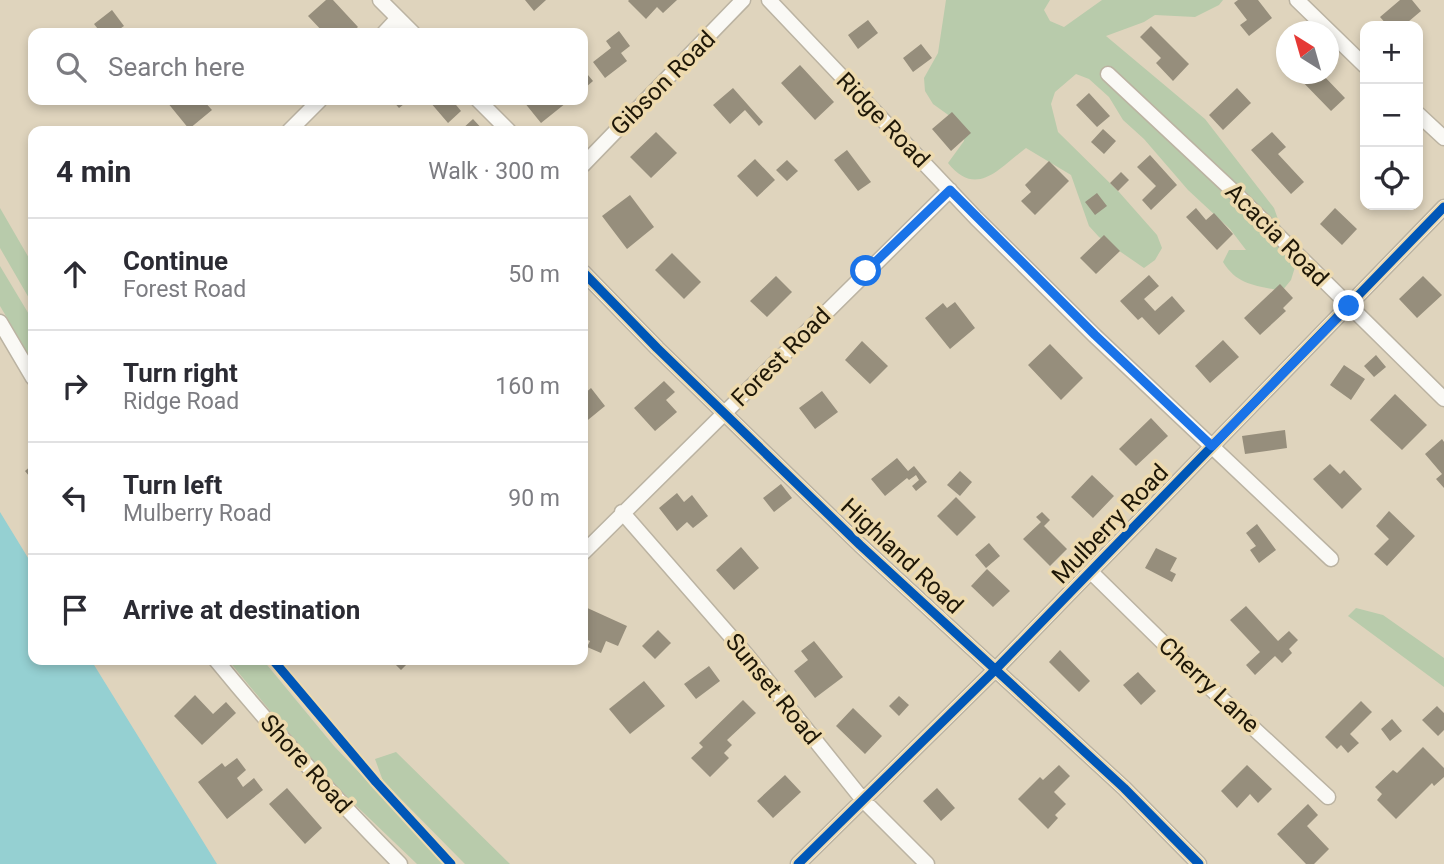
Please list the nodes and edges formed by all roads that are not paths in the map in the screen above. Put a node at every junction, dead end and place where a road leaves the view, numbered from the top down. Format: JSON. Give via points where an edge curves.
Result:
{"nodes":[{"id":1,"x":380,"y":0,"type":"edge"},
{"id":2,"x":743,"y":0,"type":"edge"},
{"id":3,"x":769,"y":0,"type":"edge"},
{"id":4,"x":1297,"y":0,"type":"edge"},
{"id":5,"x":398,"y":18,"type":"junction"},
{"id":6,"x":389,"y":28,"type":"edge"},
{"id":7,"x":408,"y":28,"type":"edge"},
{"id":8,"x":1360,"y":61,"type":"edge"},
{"id":9,"x":1108,"y":74,"type":"dead end"},
{"id":10,"x":315,"y":105,"type":"edge"},
{"id":11,"x":483,"y":105,"type":"edge"},
{"id":12,"x":1423,"y":119,"type":"edge"},
{"id":13,"x":294,"y":126,"type":"edge"},
{"id":14,"x":504,"y":126,"type":"edge"},
{"id":15,"x":1444,"y":138,"type":"edge"},
{"id":16,"x":588,"y":160,"type":"edge"},
{"id":17,"x":950,"y":190,"type":"junction"},
{"id":18,"x":1444,"y":207,"type":"edge"},
{"id":19,"x":588,"y":277,"type":"edge"},
{"id":20,"x":1349,"y":306,"type":"junction"},
{"id":21,"x":0,"y":322,"type":"edge"},
{"id":22,"x":28,"y":370,"type":"edge"},
{"id":23,"x":1444,"y":399,"type":"edge"},
{"id":24,"x":724,"y":413,"type":"junction"},
{"id":25,"x":1212,"y":446,"type":"junction"},
{"id":26,"x":622,"y":512,"type":"junction"},
{"id":27,"x":588,"y":549,"type":"edge"},
{"id":28,"x":1331,"y":559,"type":"dead end"},
{"id":29,"x":1091,"y":572,"type":"junction"},
{"id":30,"x":220,"y":665,"type":"edge"},
{"id":31,"x":995,"y":670,"type":"junction"},
{"id":32,"x":1328,"y":797,"type":"dead end"},
{"id":33,"x":863,"y":800,"type":"junction"},
{"id":34,"x":400,"y":864,"type":"edge"},
{"id":35,"x":798,"y":864,"type":"edge"},
{"id":36,"x":927,"y":864,"type":"edge"},
{"id":37,"x":1199,"y":864,"type":"edge"}],
"edges":[{"from":1,"to":5,"type":"street"},
{"from":2,"to":16,"type":"street","name":"Gibson Road"},
{"from":3,"to":17,"type":"street","name":"Ridge Road"},
{"from":4,"to":8,"type":"street"},
{"from":5,"to":6,"type":"street"},
{"from":5,"to":7,"type":"street"},
{"from":9,"to":20,"type":"street","name":"Acacia Road"},
{"from":10,"to":13,"type":"street"},
{"from":11,"to":14,"type":"street"},
{"from":12,"to":15,"type":"street"},
{"from":17,"to":24,"type":"street","name":"Forest Road"},
{"from":17,"to":25,"type":"street","name":"Ridge Road"},
{"from":18,"to":20,"type":"street","name":"Mulberry Road"},
{"from":19,"to":24,"type":"street","name":"Highland Road"},
{"from":20,"to":23,"type":"street","name":"Acacia Road"},
{"from":20,"to":25,"type":"street","name":"Mulberry Road"},
{"from":21,"to":22,"type":"street"},
{"from":24,"to":26,"type":"street","name":"Forest Road"},
{"from":24,"to":31,"type":"street","name":"Highland Road"},
{"from":25,"to":28,"type":"street","name":"Ridge Road"},
{"from":25,"to":29,"type":"street","name":"Mulberry Road"},
{"from":26,"to":27,"type":"street","name":"Forest Road"},
{"from":26,"to":33,"type":"street","name":"Sunset Road","via":[[746,654]]},
{"from":29,"to":31,"type":"street","name":"Mulberry Road"},
{"from":29,"to":32,"type":"street","name":"Cherry Lane"},
{"from":30,"to":34,"type":"street","name":"Shore Road","via":[[326,788]]},
{"from":31,"to":33,"type":"street","name":"Mulberry Road"},
{"from":31,"to":37,"type":"street","name":"Highland Road"},
{"from":33,"to":35,"type":"street","name":"Mulberry Road"},
{"from":33,"to":36,"type":"street","name":"Sunset Road"}]}
